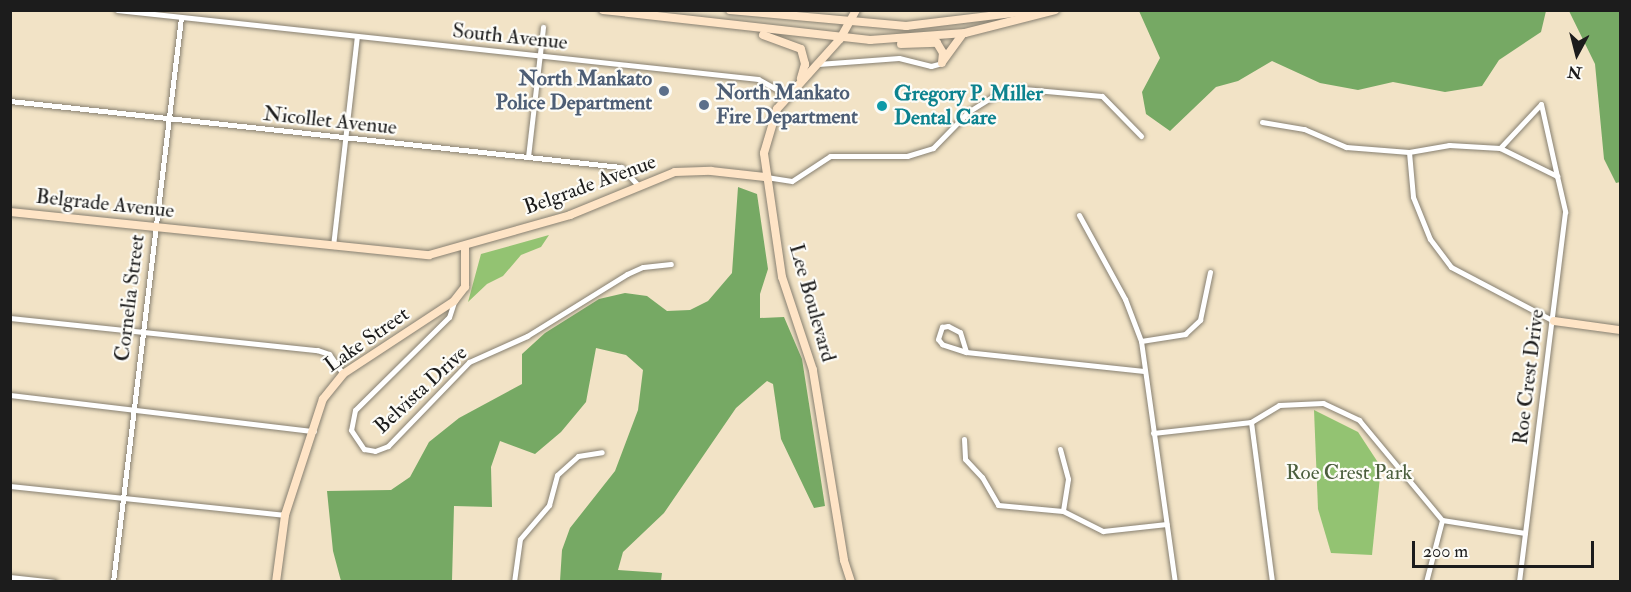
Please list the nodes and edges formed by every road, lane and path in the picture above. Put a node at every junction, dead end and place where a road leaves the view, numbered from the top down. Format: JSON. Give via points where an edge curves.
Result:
{"nodes":[{"id":1,"x":117,"y":10,"type":"edge"},
{"id":2,"x":603,"y":10,"type":"edge"},
{"id":3,"x":730,"y":10,"type":"edge"},
{"id":4,"x":856,"y":10,"type":"edge"},
{"id":5,"x":1039,"y":10,"type":"edge"},
{"id":6,"x":1055,"y":10,"type":"edge"},
{"id":7,"x":181,"y":18,"type":"junction"},
{"id":8,"x":846,"y":23,"type":"junction"},
{"id":9,"x":717,"y":25,"type":"junction"},
{"id":10,"x":543,"y":27,"type":"dead end"},
{"id":11,"x":965,"y":33,"type":"junction"},
{"id":12,"x":357,"y":36,"type":"junction"},
{"id":13,"x":840,"y":39,"type":"junction"},
{"id":14,"x":870,"y":40,"type":"junction"},
{"id":15,"x":539,"y":57,"type":"junction"},
{"id":16,"x":942,"y":63,"type":"junction"},
{"id":17,"x":816,"y":64,"type":"junction"},
{"id":18,"x":800,"y":81,"type":"junction"},
{"id":19,"x":787,"y":95,"type":"junction"},
{"id":20,"x":10,"y":101,"type":"edge"},
{"id":21,"x":168,"y":118,"type":"junction"},
{"id":22,"x":1262,"y":122,"type":"dead end"},
{"id":23,"x":1141,"y":136,"type":"dead end"},
{"id":24,"x":346,"y":140,"type":"junction"},
{"id":25,"x":1500,"y":148,"type":"junction"},
{"id":26,"x":1409,"y":152,"type":"junction"},
{"id":27,"x":528,"y":157,"type":"junction"},
{"id":28,"x":1557,"y":176,"type":"junction"},
{"id":29,"x":765,"y":177,"type":"junction"},
{"id":30,"x":639,"y":186,"type":"junction"},
{"id":31,"x":10,"y":212,"type":"edge"},
{"id":32,"x":1079,"y":215,"type":"dead end"},
{"id":33,"x":154,"y":227,"type":"junction"},
{"id":34,"x":333,"y":246,"type":"junction"},
{"id":35,"x":465,"y":246,"type":"junction"},
{"id":36,"x":671,"y":264,"type":"dead end"},
{"id":37,"x":1210,"y":272,"type":"dead end"},
{"id":38,"x":454,"y":301,"type":"junction"},
{"id":39,"x":10,"y":318,"type":"edge"},
{"id":40,"x":1554,"y":321,"type":"junction"},
{"id":41,"x":1620,"y":330,"type":"edge"},
{"id":42,"x":142,"y":331,"type":"junction"},
{"id":43,"x":1141,"y":341,"type":"junction"},
{"id":44,"x":966,"y":352,"type":"junction"},
{"id":45,"x":1144,"y":371,"type":"junction"},
{"id":46,"x":343,"y":374,"type":"junction"},
{"id":47,"x":10,"y":395,"type":"edge"},
{"id":48,"x":133,"y":409,"type":"junction"},
{"id":49,"x":1251,"y":423,"type":"junction"},
{"id":50,"x":314,"y":431,"type":"junction"},
{"id":51,"x":1153,"y":433,"type":"junction"},
{"id":52,"x":964,"y":439,"type":"dead end"},
{"id":53,"x":1060,"y":448,"type":"dead end"},
{"id":54,"x":602,"y":452,"type":"dead end"},
{"id":55,"x":10,"y":486,"type":"edge"},
{"id":56,"x":123,"y":498,"type":"junction"},
{"id":57,"x":1063,"y":511,"type":"junction"},
{"id":58,"x":285,"y":515,"type":"junction"},
{"id":59,"x":1442,"y":520,"type":"junction"},
{"id":60,"x":1167,"y":525,"type":"junction"},
{"id":61,"x":1525,"y":533,"type":"junction"},
{"id":62,"x":10,"y":577,"type":"edge"},
{"id":63,"x":55,"y":582,"type":"edge"},
{"id":64,"x":113,"y":582,"type":"edge"},
{"id":65,"x":276,"y":582,"type":"edge"},
{"id":66,"x":514,"y":582,"type":"edge"},
{"id":67,"x":851,"y":582,"type":"edge"},
{"id":68,"x":1175,"y":582,"type":"edge"},
{"id":69,"x":1272,"y":582,"type":"edge"},
{"id":70,"x":1426,"y":582,"type":"edge"},
{"id":71,"x":1519,"y":582,"type":"edge"}],
"edges":[{"from":1,"to":7,"type":"street","name":"South Avenue"},
{"from":2,"to":9,"type":"main road"},
{"from":3,"to":8,"type":"main road"},
{"from":4,"to":8,"type":"main road","name":"Lee Boulevard"},
{"from":5,"to":8,"type":"main road","via":[[929,25]]},
{"from":6,"to":11,"type":"main road"},
{"from":7,"to":12,"type":"street","name":"South Avenue"},
{"from":7,"to":21,"type":"street","name":"Cornelia Street"},
{"from":8,"to":13,"type":"main road","name":"Lee Boulevard"},
{"from":9,"to":13,"type":"main road"},
{"from":9,"to":18,"type":"main road","via":[[794,43],[804,56]]},
{"from":10,"to":15,"type":"street"},
{"from":11,"to":14,"type":"main road"},
{"from":11,"to":16,"type":"main road","via":[[953,43]]},
{"from":12,"to":15,"type":"street","name":"South Avenue"},
{"from":12,"to":24,"type":"street"},
{"from":13,"to":14,"type":"main road"},
{"from":13,"to":17,"type":"main road","name":"Lee Boulevard"},
{"from":14,"to":16,"type":"main road","via":[[937,43],[943,53]]},
{"from":15,"to":19,"type":"street","name":"South Avenue","via":[[758,79]]},
{"from":15,"to":27,"type":"street"},
{"from":16,"to":17,"type":"street","via":[[931,66],[899,58]]},
{"from":17,"to":18,"type":"main road","name":"Lee Boulevard"},
{"from":18,"to":19,"type":"main road","name":"Lee Boulevard"},
{"from":19,"to":29,"type":"main road","name":"Lee Boulevard","via":[[769,129]]},
{"from":20,"to":21,"type":"street","name":"Nicollet Avenue"},
{"from":21,"to":24,"type":"street","name":"Nicollet Avenue"},
{"from":21,"to":33,"type":"street","name":"Cornelia Street"},
{"from":22,"to":26,"type":"street","via":[[1304,129],[1346,147]]},
{"from":23,"to":29,"type":"street","name":"Belgrade Avenue","via":[[1102,96],[1024,89],[998,93],[988,99],[968,112],[933,148],[907,156],[830,156],[792,181]]},
{"from":24,"to":27,"type":"street","name":"Nicollet Avenue"},
{"from":24,"to":34,"type":"street"},
{"from":25,"to":26,"type":"street","via":[[1449,145]]},
{"from":25,"to":28,"type":"street"},
{"from":25,"to":28,"type":"street","name":"Roe Crest Drive","via":[[1541,104]]},
{"from":26,"to":40,"type":"street","via":[[1413,197],[1430,239],[1450,267]]},
{"from":27,"to":30,"type":"street","name":"Nicollet Avenue","via":[[621,167]]},
{"from":28,"to":40,"type":"street","name":"Roe Crest Drive","via":[[1565,212]]},
{"from":29,"to":30,"type":"main road","name":"Belgrade Avenue","via":[[675,172]]},
{"from":29,"to":67,"type":"main road","name":"Lee Boulevard","via":[[782,277],[813,370]]},
{"from":30,"to":35,"type":"main road","name":"Belgrade Avenue","via":[[570,214]]},
{"from":31,"to":33,"type":"main road","name":"Belgrade Avenue"},
{"from":32,"to":43,"type":"street","via":[[1125,299]]},
{"from":33,"to":34,"type":"main road","name":"Belgrade Avenue"},
{"from":33,"to":42,"type":"street","name":"Cornelia Street"},
{"from":34,"to":35,"type":"main road","name":"Belgrade Avenue","via":[[414,256]]},
{"from":35,"to":38,"type":"main road","via":[[465,287]]},
{"from":36,"to":38,"type":"street","name":"Belvista Drive","via":[[644,267],[627,274],[527,336],[470,362],[388,446],[375,451],[364,449],[351,430],[355,410],[449,317]]},
{"from":37,"to":43,"type":"street","via":[[1200,320],[1185,334]]},
{"from":38,"to":46,"type":"main road","name":"Lake Street"},
{"from":39,"to":42,"type":"street"},
{"from":40,"to":41,"type":"main road"},
{"from":40,"to":61,"type":"street","name":"Roe Crest Drive"},
{"from":42,"to":46,"type":"street","via":[[317,350],[329,354]]},
{"from":42,"to":48,"type":"street","name":"Cornelia Street"},
{"from":43,"to":45,"type":"street"},
{"from":44,"to":44,"type":"street","via":[[942,344],[938,339],[942,327],[960,332]]},
{"from":44,"to":45,"type":"street"},
{"from":45,"to":51,"type":"street"},
{"from":46,"to":50,"type":"main road","name":"Lake Street","via":[[323,399]]},
{"from":47,"to":48,"type":"street"},
{"from":48,"to":50,"type":"street"},
{"from":48,"to":56,"type":"street","name":"Cornelia Street"},
{"from":49,"to":51,"type":"street"},
{"from":49,"to":59,"type":"street","via":[[1279,405],[1323,403],[1359,420]]},
{"from":49,"to":69,"type":"street"},
{"from":50,"to":58,"type":"main road","name":"Lake Street"},
{"from":51,"to":60,"type":"street"},
{"from":52,"to":57,"type":"street","via":[[965,459],[982,477],[998,505]]},
{"from":53,"to":57,"type":"street","via":[[1068,478]]},
{"from":54,"to":66,"type":"street","via":[[578,456],[557,475],[549,505],[520,539]]},
{"from":55,"to":56,"type":"street"},
{"from":56,"to":58,"type":"street"},
{"from":56,"to":64,"type":"street","name":"Cornelia Street"},
{"from":57,"to":60,"type":"street","via":[[1103,531]]},
{"from":58,"to":65,"type":"main road","name":"Lake Street"},
{"from":59,"to":61,"type":"street"},
{"from":59,"to":70,"type":"street"},
{"from":60,"to":68,"type":"street"},
{"from":61,"to":71,"type":"street","name":"Roe Crest Drive"},
{"from":62,"to":63,"type":"street"}]}
